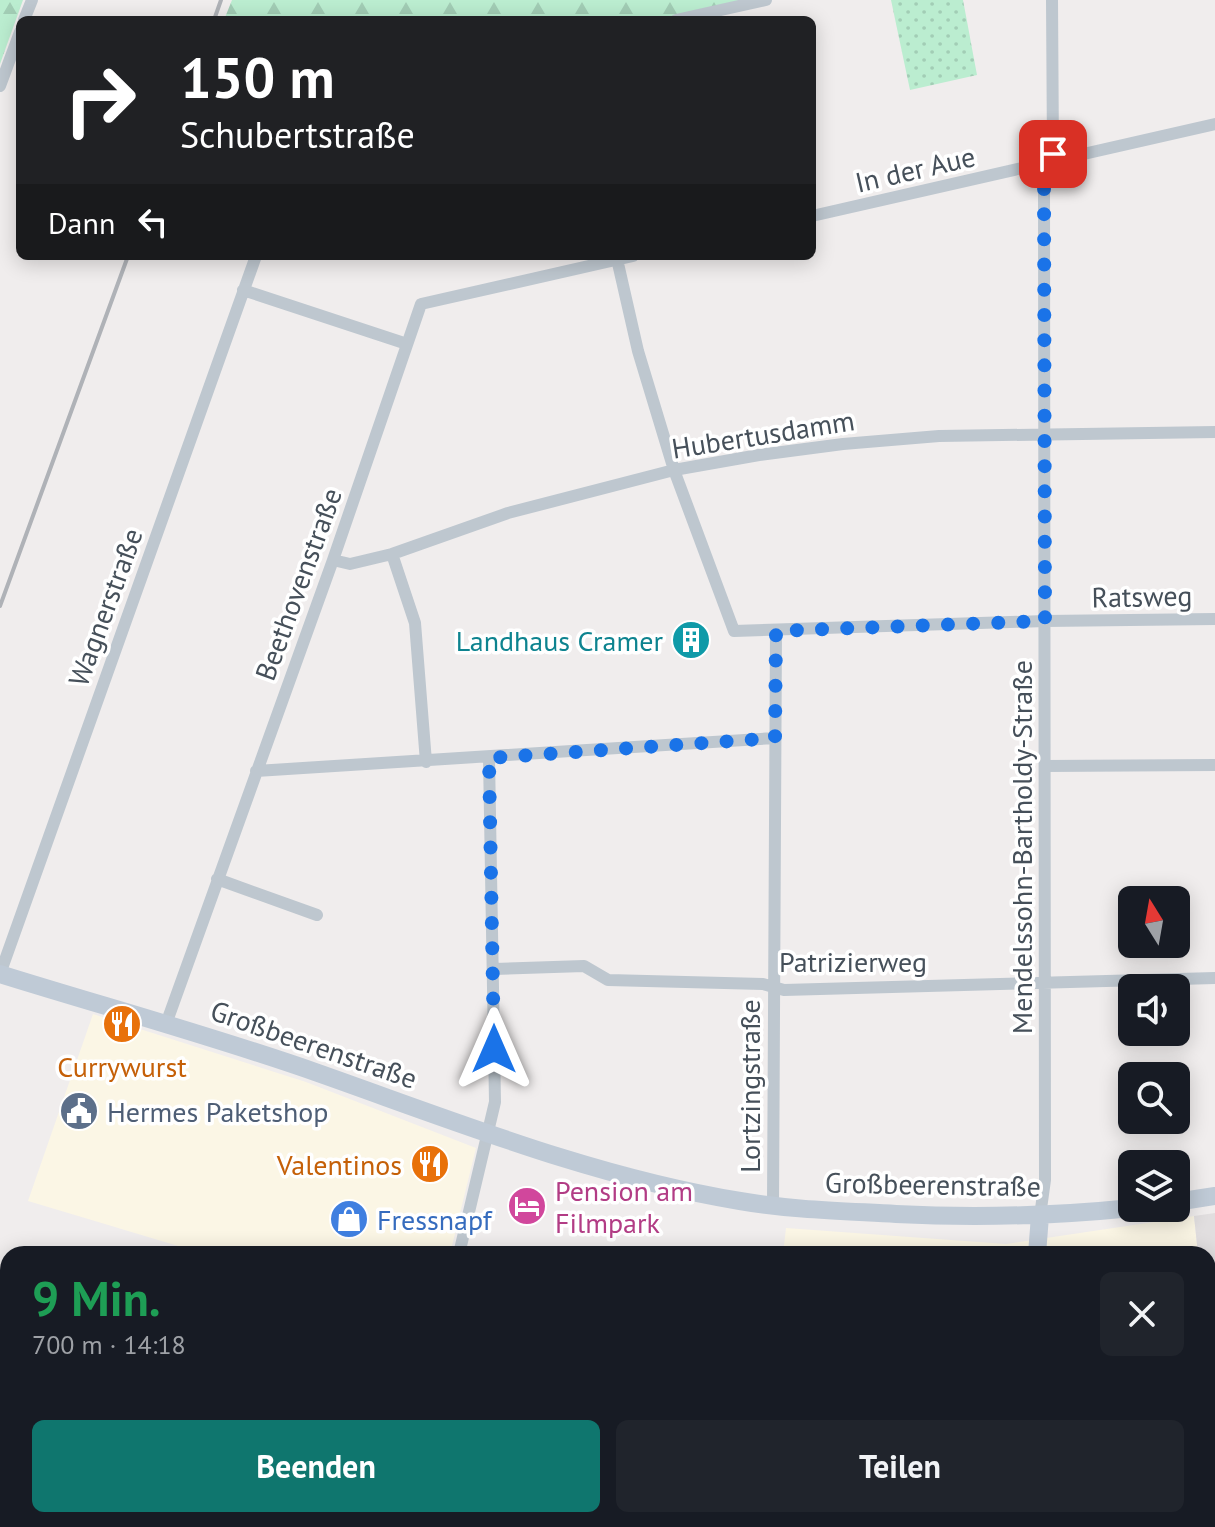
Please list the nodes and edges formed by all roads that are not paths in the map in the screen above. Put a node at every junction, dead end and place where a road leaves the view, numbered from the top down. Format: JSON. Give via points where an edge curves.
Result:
{"nodes":[{"id":1,"x":766,"y":0,"type":"edge"},
{"id":2,"x":1052,"y":0,"type":"edge"},
{"id":3,"x":694,"y":16,"type":"edge"},
{"id":4,"x":16,"y":43,"type":"edge"},
{"id":5,"x":0,"y":86,"type":"edge"},
{"id":6,"x":1215,"y":124,"type":"edge"},
{"id":7,"x":1048,"y":163,"type":"junction"},
{"id":8,"x":816,"y":215,"type":"edge"},
{"id":9,"x":254,"y":260,"type":"edge"},
{"id":10,"x":604,"y":260,"type":"edge"},
{"id":11,"x":617,"y":260,"type":"edge"},
{"id":12,"x":577,"y":262,"type":"edge"},
{"id":13,"x":243,"y":290,"type":"junction"},
{"id":14,"x":407,"y":344,"type":"junction"},
{"id":15,"x":1215,"y":432,"type":"edge"},
{"id":16,"x":1043,"y":433,"type":"junction"},
{"id":17,"x":674,"y":470,"type":"junction"},
{"id":18,"x":392,"y":554,"type":"junction"},
{"id":19,"x":333,"y":560,"type":"junction"},
{"id":20,"x":1215,"y":619,"type":"edge"},
{"id":21,"x":1045,"y":621,"type":"junction"},
{"id":22,"x":776,"y":631,"type":"junction"},
{"id":23,"x":775,"y":738,"type":"junction"},
{"id":24,"x":489,"y":758,"type":"junction"},
{"id":25,"x":426,"y":762,"type":"junction"},
{"id":26,"x":1215,"y":765,"type":"edge"},
{"id":27,"x":1045,"y":766,"type":"junction"},
{"id":28,"x":256,"y":771,"type":"junction"},
{"id":29,"x":217,"y":879,"type":"junction"},
{"id":30,"x":317,"y":915,"type":"dead end"},
{"id":31,"x":494,"y":969,"type":"junction"},
{"id":32,"x":0,"y":974,"type":"edge"},
{"id":33,"x":1215,"y":978,"type":"edge"},
{"id":34,"x":1044,"y":983,"type":"junction"},
{"id":35,"x":774,"y":987,"type":"junction"},
{"id":36,"x":166,"y":1024,"type":"junction"},
{"id":37,"x":487,"y":1135,"type":"junction"},
{"id":38,"x":1215,"y":1196,"type":"edge"},
{"id":39,"x":1190,"y":1200,"type":"edge"},
{"id":40,"x":773,"y":1206,"type":"junction"},
{"id":41,"x":1118,"y":1209,"type":"edge"},
{"id":42,"x":1040,"y":1216,"type":"junction"},
{"id":43,"x":461,"y":1246,"type":"edge"},
{"id":44,"x":1038,"y":1246,"type":"edge"}],
"edges":[{"from":1,"to":3,"type":"street"},
{"from":2,"to":7,"type":"street","name":"Mendelssohn-Bartholdy-Straße","via":[[1053,154]]},
{"from":4,"to":5,"type":"street"},
{"from":6,"to":7,"type":"street","name":"In der Aue"},
{"from":7,"to":8,"type":"street","name":"In der Aue"},
{"from":7,"to":16,"type":"street","name":"Mendelssohn-Bartholdy-Straße"},
{"from":9,"to":13,"type":"street","name":"Wagnerstraße"},
{"from":10,"to":12,"type":"street"},
{"from":11,"to":17,"type":"street"},
{"from":12,"to":14,"type":"street","name":"Beethovenstraße","via":[[421,304]]},
{"from":13,"to":14,"type":"street"},
{"from":13,"to":32,"type":"street","name":"Wagnerstraße"},
{"from":14,"to":19,"type":"street","name":"Beethovenstraße"},
{"from":15,"to":16,"type":"street","name":"Hubertusdamm"},
{"from":16,"to":17,"type":"street","name":"Hubertusdamm","via":[[843,444]]},
{"from":16,"to":21,"type":"street","name":"Mendelssohn-Bartholdy-Straße"},
{"from":17,"to":18,"type":"street","name":"Hubertusdamm","via":[[508,513]]},
{"from":17,"to":22,"type":"street","name":"Ratsweg","via":[[734,631]]},
{"from":18,"to":19,"type":"street","name":"Hubertusdamm","via":[[350,564]]},
{"from":18,"to":25,"type":"street","via":[[415,623]]},
{"from":19,"to":28,"type":"street","name":"Beethovenstraße"},
{"from":20,"to":21,"type":"street","name":"Ratsweg"},
{"from":21,"to":22,"type":"street","name":"Ratsweg"},
{"from":21,"to":27,"type":"street","name":"Mendelssohn-Bartholdy-Straße"},
{"from":22,"to":23,"type":"street","name":"Lortzingstraße"},
{"from":23,"to":24,"type":"street"},
{"from":23,"to":35,"type":"street","name":"Lortzingstraße"},
{"from":24,"to":25,"type":"street"},
{"from":24,"to":31,"type":"street"},
{"from":25,"to":28,"type":"street"},
{"from":26,"to":27,"type":"street"},
{"from":27,"to":34,"type":"street","name":"Mendelssohn-Bartholdy-Straße"},
{"from":28,"to":29,"type":"street","name":"Beethovenstraße"},
{"from":29,"to":30,"type":"street"},
{"from":29,"to":36,"type":"street","name":"Beethovenstraße"},
{"from":31,"to":35,"type":"street","name":"Patrizierweg","via":[[584,966],[608,980]]},
{"from":31,"to":37,"type":"street","via":[[495,1102]]},
{"from":32,"to":36,"type":"street","name":"Großbeerenstraße"},
{"from":33,"to":34,"type":"street","name":"Patrizierweg"},
{"from":34,"to":35,"type":"street","name":"Patrizierweg"},
{"from":34,"to":42,"type":"street","name":"Mendelssohn-Bartholdy-Straße","via":[[1045,1180]]},
{"from":35,"to":40,"type":"street","name":"Lortzingstraße"},
{"from":36,"to":37,"type":"street","name":"Großbeerenstraße"},
{"from":37,"to":40,"type":"street","name":"Großbeerenstraße","via":[[628,1177]]},
{"from":37,"to":43,"type":"street"},
{"from":38,"to":39,"type":"street"},
{"from":40,"to":42,"type":"street","name":"Großbeerenstraße","via":[[943,1217]]},
{"from":41,"to":42,"type":"street","name":"Großbeerenstraße"},
{"from":42,"to":44,"type":"street"}]}
